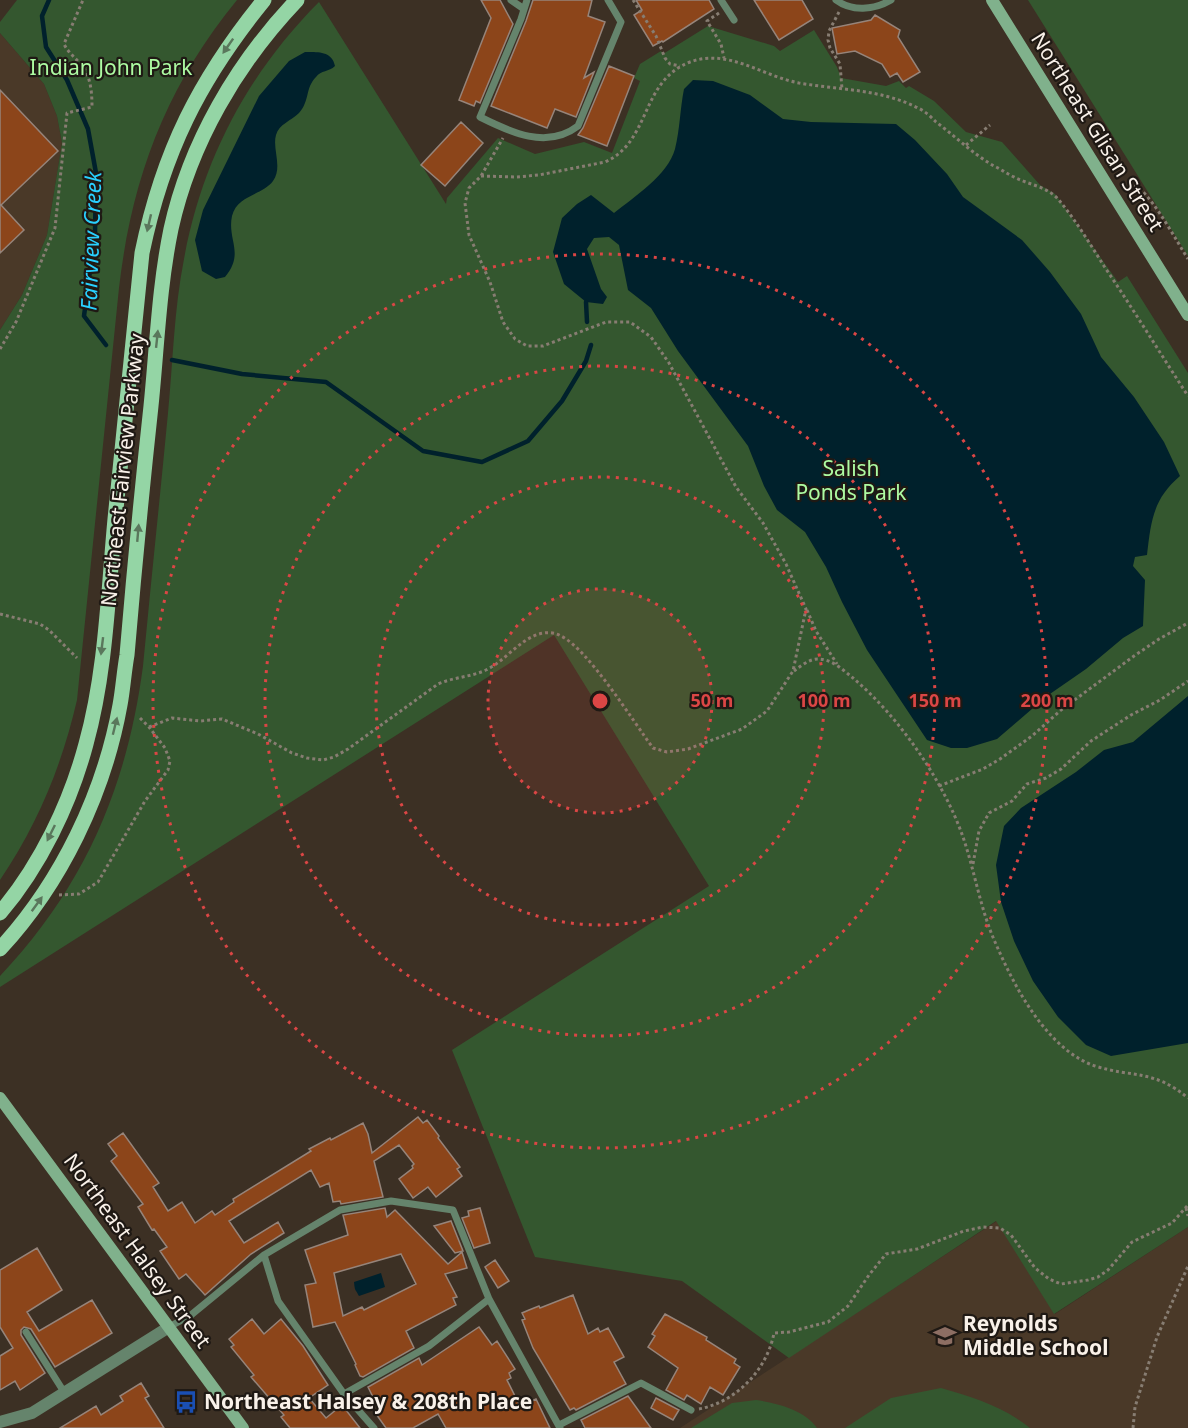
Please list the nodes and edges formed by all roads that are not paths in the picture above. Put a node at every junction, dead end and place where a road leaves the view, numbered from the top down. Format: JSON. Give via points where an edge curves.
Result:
{"nodes":[{"id":1,"x":264,"y":0,"type":"edge"},
{"id":2,"x":297,"y":0,"type":"edge"},
{"id":3,"x":511,"y":0,"type":"edge"},
{"id":4,"x":527,"y":0,"type":"edge"},
{"id":5,"x":608,"y":0,"type":"edge"},
{"id":6,"x":721,"y":0,"type":"edge"},
{"id":7,"x":836,"y":0,"type":"edge"},
{"id":8,"x":891,"y":0,"type":"edge"},
{"id":9,"x":992,"y":0,"type":"edge"},
{"id":10,"x":524,"y":9,"type":"junction"},
{"id":11,"x":734,"y":20,"type":"dead end"},
{"id":12,"x":1188,"y":315,"type":"edge"},
{"id":13,"x":0,"y":913,"type":"edge"},
{"id":14,"x":0,"y":949,"type":"edge"},
{"id":15,"x":0,"y":1098,"type":"edge"},
{"id":16,"x":264,"y":1255,"type":"junction"},
{"id":17,"x":489,"y":1299,"type":"junction"},
{"id":18,"x":169,"y":1327,"type":"junction"},
{"id":19,"x":26,"y":1332,"type":"dead end"},
{"id":20,"x":64,"y":1392,"type":"junction"},
{"id":21,"x":344,"y":1394,"type":"junction"},
{"id":22,"x":691,"y":1410,"type":"road end"},
{"id":23,"x":0,"y":1422,"type":"edge"},
{"id":24,"x":559,"y":1426,"type":"edge"},
{"id":25,"x":243,"y":1428,"type":"edge"},
{"id":26,"x":374,"y":1428,"type":"edge"}],
"edges":[{"from":1,"to":13,"type":"main road","name":"Northeast Fairview Parkway","one_way":true,"via":[[225,50],[197,97],[154,199],[142,253],[103,640],[91,722],[82,760],[43,850]]},
{"from":14,"to":2,"type":"main road","name":"Northeast Fairview Parkway","one_way":true,"via":[[46,890],[78,832],[108,754],[120,706],[165,265],[181,196],[195,154],[224,97],[253,51]]},
{"from":3,"to":10,"type":"lane"},
{"from":4,"to":10,"type":"lane"},
{"from":5,"to":10,"type":"lane","via":[[621,22],[578,126],[568,134],[549,137],[533,138],[508,131],[480,117]]},
{"from":6,"to":11,"type":"lane"},
{"from":7,"to":8,"type":"lane","via":[[855,8],[872,8]]},
{"from":9,"to":12,"type":"street","name":"Northeast Glisan Street"},
{"from":15,"to":18,"type":"street","name":"Northeast Halsey Street"},
{"from":16,"to":17,"type":"lane","via":[[340,1210],[391,1201],[453,1210]]},
{"from":16,"to":18,"type":"lane","via":[[190,1315]]},
{"from":16,"to":21,"type":"lane","via":[[278,1301]]},
{"from":17,"to":21,"type":"lane","via":[[429,1346]]},
{"from":17,"to":24,"type":"lane"},
{"from":18,"to":20,"type":"street"},
{"from":18,"to":25,"type":"street","name":"Northeast Halsey Street"},
{"from":19,"to":20,"type":"lane"},
{"from":20,"to":23,"type":"street","via":[[32,1413]]},
{"from":21,"to":26,"type":"lane"},
{"from":22,"to":24,"type":"lane","via":[[641,1383]]}]}
